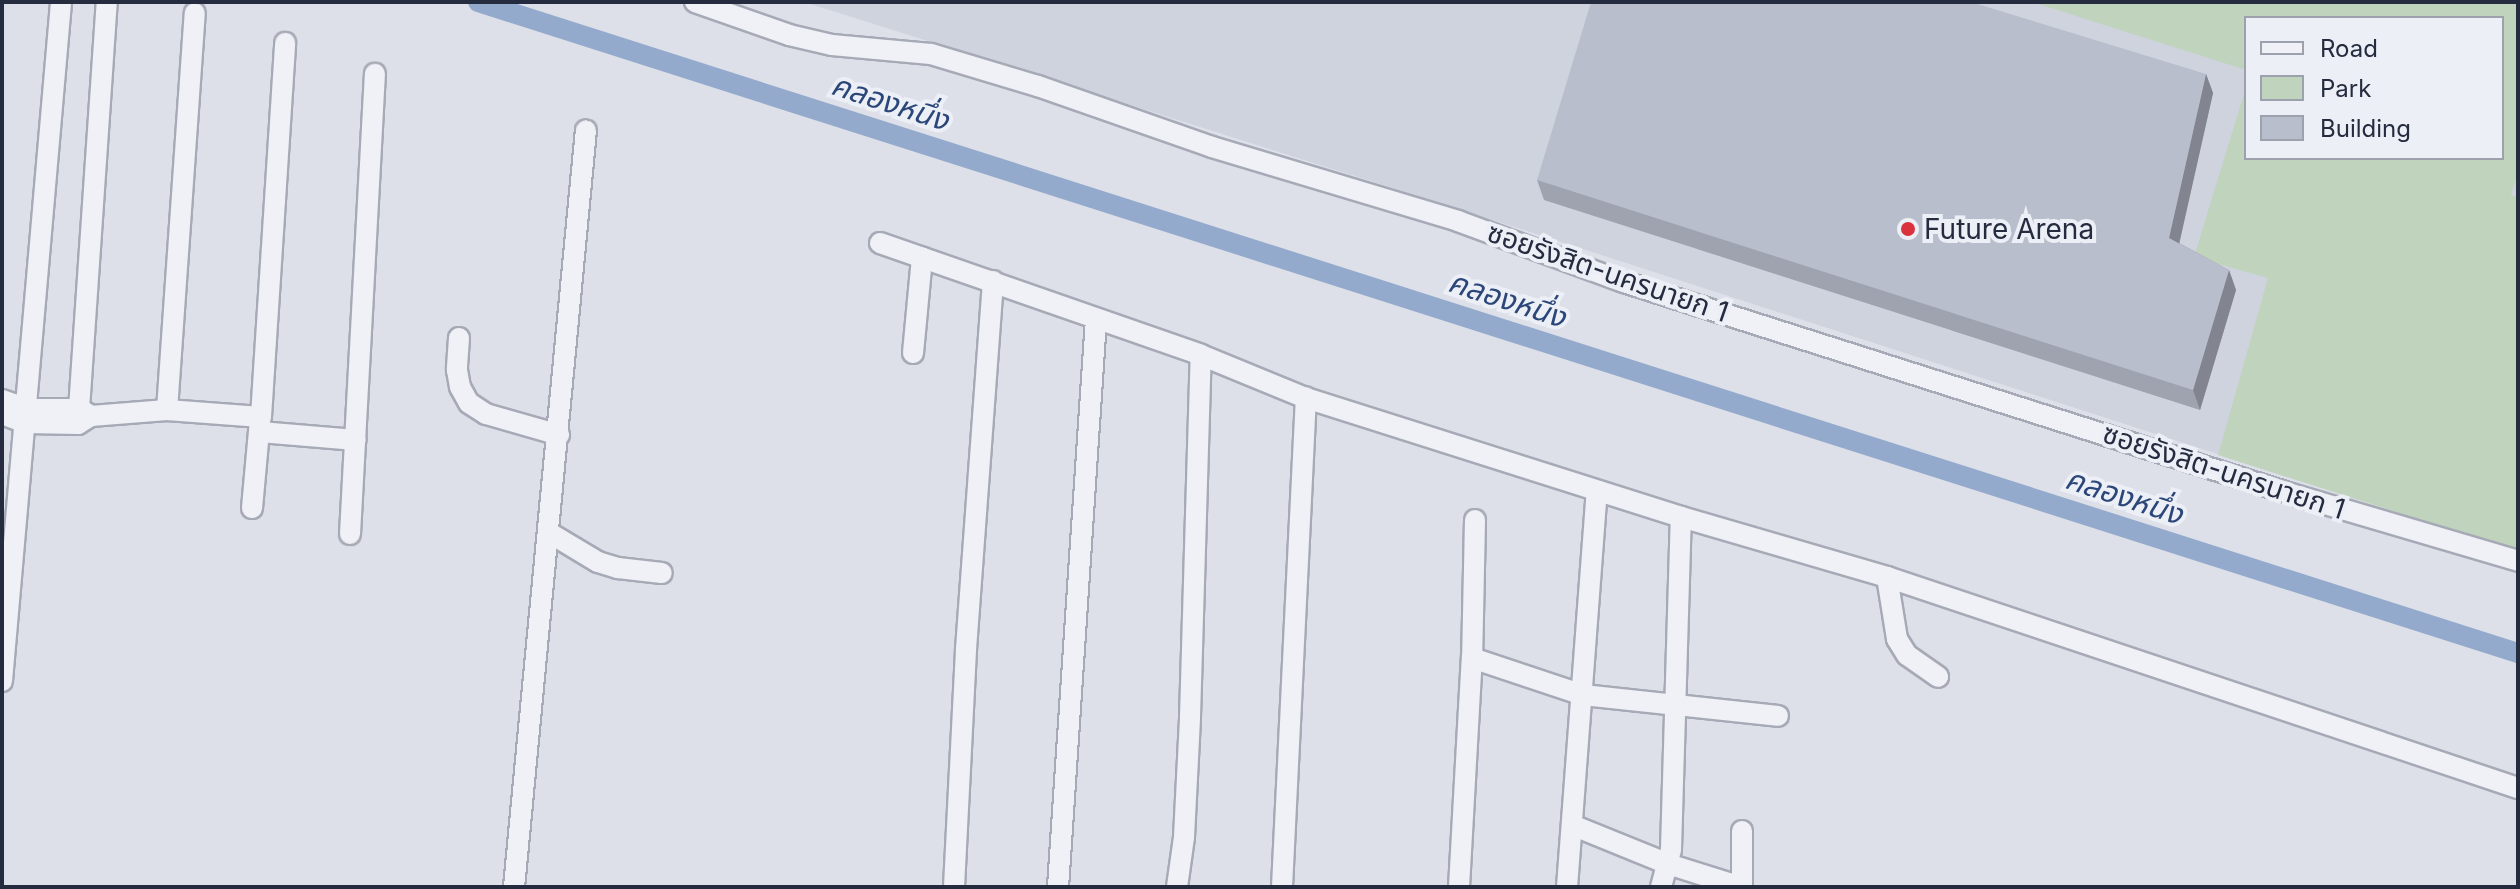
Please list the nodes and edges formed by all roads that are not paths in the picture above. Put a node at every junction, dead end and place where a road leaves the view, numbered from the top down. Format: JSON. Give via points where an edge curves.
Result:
{"nodes":[{"id":1,"x":61,"y":2,"type":"edge"},
{"id":2,"x":107,"y":2,"type":"edge"},
{"id":3,"x":695,"y":2,"type":"edge"},
{"id":4,"x":195,"y":13,"type":"dead end"},
{"id":5,"x":285,"y":43,"type":"dead end"},
{"id":6,"x":375,"y":74,"type":"dead end"},
{"id":7,"x":586,"y":130,"type":"dead end"},
{"id":8,"x":880,"y":243,"type":"dead end"},
{"id":9,"x":922,"y":257,"type":"junction"},
{"id":10,"x":993,"y":281,"type":"junction"},
{"id":11,"x":1096,"y":320,"type":"junction"},
{"id":12,"x":459,"y":338,"type":"dead end"},
{"id":13,"x":913,"y":353,"type":"dead end"},
{"id":14,"x":1201,"y":355,"type":"junction"},
{"id":15,"x":1306,"y":398,"type":"junction"},
{"id":16,"x":2,"y":400,"type":"edge"},
{"id":17,"x":167,"y":410,"type":"junction"},
{"id":18,"x":2,"y":414,"type":"edge"},
{"id":19,"x":27,"y":416,"type":"junction"},
{"id":20,"x":83,"y":416,"type":"junction"},
{"id":21,"x":260,"y":424,"type":"junction"},
{"id":22,"x":559,"y":435,"type":"junction"},
{"id":23,"x":356,"y":440,"type":"junction"},
{"id":24,"x":1597,"y":491,"type":"junction"},
{"id":25,"x":252,"y":508,"type":"dead end"},
{"id":26,"x":1681,"y":517,"type":"junction"},
{"id":27,"x":1475,"y":520,"type":"dead end"},
{"id":28,"x":548,"y":532,"type":"junction"},
{"id":29,"x":350,"y":534,"type":"dead end"},
{"id":30,"x":2518,"y":561,"type":"edge"},
{"id":31,"x":662,"y":573,"type":"dead end"},
{"id":32,"x":1887,"y":577,"type":"junction"},
{"id":33,"x":3,"y":651,"type":"edge"},
{"id":34,"x":1472,"y":658,"type":"junction"},
{"id":35,"x":1938,"y":677,"type":"dead end"},
{"id":36,"x":2,"y":681,"type":"edge"},
{"id":37,"x":1583,"y":695,"type":"junction"},
{"id":38,"x":1677,"y":708,"type":"junction"},
{"id":39,"x":1778,"y":716,"type":"dead end"},
{"id":40,"x":2518,"y":788,"type":"edge"},
{"id":41,"x":1572,"y":825,"type":"junction"},
{"id":42,"x":1742,"y":831,"type":"dead end"},
{"id":43,"x":1668,"y":864,"type":"junction"},
{"id":44,"x":516,"y":886,"type":"edge"},
{"id":45,"x":954,"y":887,"type":"edge"},
{"id":46,"x":1058,"y":887,"type":"edge"},
{"id":47,"x":1177,"y":887,"type":"edge"},
{"id":48,"x":1282,"y":887,"type":"edge"},
{"id":49,"x":1459,"y":887,"type":"edge"},
{"id":50,"x":1567,"y":887,"type":"edge"},
{"id":51,"x":1661,"y":887,"type":"edge"},
{"id":52,"x":1742,"y":887,"type":"edge"}],
"edges":[{"from":1,"to":19,"type":"street"},
{"from":2,"to":20,"type":"street"},
{"from":3,"to":30,"type":"street","name":"ซอยรังสิต-นครนายก 1","via":[[789,35],[832,45],[931,54],[1038,86],[1212,147],[1458,221],[1624,282]]},
{"from":4,"to":17,"type":"street"},
{"from":5,"to":21,"type":"street"},
{"from":6,"to":23,"type":"street"},
{"from":7,"to":22,"type":"street"},
{"from":8,"to":9,"type":"street"},
{"from":9,"to":10,"type":"street"},
{"from":9,"to":13,"type":"street"},
{"from":10,"to":11,"type":"street"},
{"from":10,"to":45,"type":"street"},
{"from":11,"to":14,"type":"street"},
{"from":11,"to":46,"type":"street"},
{"from":12,"to":22,"type":"street","via":[[457,370],[469,403],[486,414]]},
{"from":14,"to":15,"type":"street"},
{"from":14,"to":47,"type":"street","via":[[1189,732]]},
{"from":15,"to":24,"type":"street"},
{"from":15,"to":48,"type":"street"},
{"from":16,"to":19,"type":"street"},
{"from":17,"to":20,"type":"street"},
{"from":17,"to":21,"type":"street"},
{"from":18,"to":19,"type":"street"},
{"from":19,"to":20,"type":"street"},
{"from":19,"to":33,"type":"street"},
{"from":21,"to":23,"type":"street"},
{"from":21,"to":25,"type":"street"},
{"from":22,"to":28,"type":"street"},
{"from":23,"to":29,"type":"street"},
{"from":24,"to":26,"type":"street"},
{"from":24,"to":37,"type":"street"},
{"from":26,"to":32,"type":"street"},
{"from":26,"to":38,"type":"street"},
{"from":27,"to":34,"type":"street"},
{"from":28,"to":31,"type":"street","via":[[598,562]]},
{"from":28,"to":44,"type":"street"},
{"from":32,"to":35,"type":"street","via":[[1897,639],[1907,655]]},
{"from":32,"to":40,"type":"street"},
{"from":33,"to":36,"type":"street"},
{"from":34,"to":37,"type":"street"},
{"from":34,"to":49,"type":"street"},
{"from":37,"to":38,"type":"street"},
{"from":37,"to":41,"type":"street"},
{"from":38,"to":39,"type":"street"},
{"from":38,"to":43,"type":"street"},
{"from":41,"to":43,"type":"street"},
{"from":41,"to":50,"type":"street"},
{"from":42,"to":52,"type":"street"},
{"from":43,"to":51,"type":"street"},
{"from":43,"to":52,"type":"street"}]}
